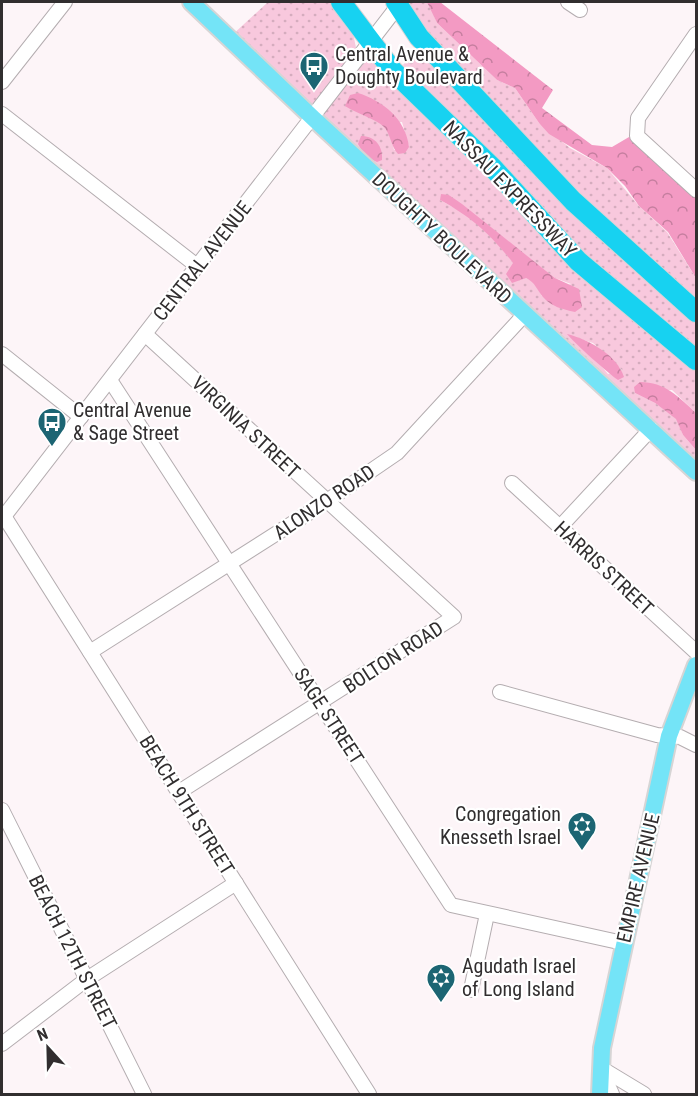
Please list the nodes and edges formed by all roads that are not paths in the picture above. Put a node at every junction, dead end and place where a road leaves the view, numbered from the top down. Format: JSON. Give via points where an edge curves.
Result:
{"nodes":[{"id":1,"x":65,"y":2,"type":"edge"},
{"id":2,"x":191,"y":2,"type":"edge"},
{"id":3,"x":340,"y":2,"type":"edge"},
{"id":4,"x":568,"y":2,"type":"edge"},
{"id":5,"x":398,"y":3,"type":"edge"},
{"id":6,"x":580,"y":10,"type":"dead end"},
{"id":7,"x":696,"y":34,"type":"edge"},
{"id":8,"x":370,"y":42,"type":"junction"},
{"id":9,"x":2,"y":82,"type":"edge"},
{"id":10,"x":2,"y":114,"type":"edge"},
{"id":11,"x":313,"y":118,"type":"junction"},
{"id":12,"x":696,"y":190,"type":"edge"},
{"id":13,"x":197,"y":266,"type":"junction"},
{"id":14,"x":696,"y":312,"type":"edge"},
{"id":15,"x":525,"y":314,"type":"junction"},
{"id":16,"x":145,"y":334,"type":"junction"},
{"id":17,"x":2,"y":354,"type":"edge"},
{"id":18,"x":696,"y":360,"type":"edge"},
{"id":19,"x":110,"y":380,"type":"junction"},
{"id":20,"x":81,"y":417,"type":"junction"},
{"id":21,"x":651,"y":429,"type":"junction"},
{"id":22,"x":696,"y":472,"type":"edge"},
{"id":23,"x":512,"y":483,"type":"dead end"},
{"id":24,"x":327,"y":501,"type":"junction"},
{"id":25,"x":3,"y":518,"type":"edge"},
{"id":26,"x":560,"y":527,"type":"junction"},
{"id":27,"x":229,"y":564,"type":"junction"},
{"id":28,"x":454,"y":617,"type":"joint"},
{"id":29,"x":90,"y":652,"type":"junction"},
{"id":30,"x":696,"y":652,"type":"edge"},
{"id":31,"x":696,"y":665,"type":"edge"},
{"id":32,"x":500,"y":692,"type":"dead end"},
{"id":33,"x":322,"y":704,"type":"junction"},
{"id":34,"x":669,"y":736,"type":"junction"},
{"id":35,"x":696,"y":745,"type":"edge"},
{"id":36,"x":179,"y":792,"type":"junction"},
{"id":37,"x":2,"y":810,"type":"edge"},
{"id":38,"x":236,"y":883,"type":"junction"},
{"id":39,"x":487,"y":914,"type":"junction"},
{"id":40,"x":623,"y":943,"type":"junction"},
{"id":41,"x":87,"y":979,"type":"junction"},
{"id":42,"x":471,"y":990,"type":"dead end"},
{"id":43,"x":2,"y":1044,"type":"edge"},
{"id":44,"x":601,"y":1068,"type":"junction"},
{"id":45,"x":144,"y":1095,"type":"edge"},
{"id":46,"x":369,"y":1095,"type":"edge"},
{"id":47,"x":600,"y":1095,"type":"edge"},
{"id":48,"x":612,"y":1095,"type":"edge"},
{"id":49,"x":644,"y":1095,"type":"edge"}],
"edges":[{"from":1,"to":9,"type":"street"},
{"from":2,"to":11,"type":"main road","name":"DOUGHTY BOULEVARD"},
{"from":3,"to":8,"type":"highway","name":"NASSAU EXPRESSWAY"},
{"from":4,"to":6,"type":"street"},
{"from":5,"to":8,"type":"street","name":"CENTRAL AVENUE"},
{"from":5,"to":14,"type":"highway","name":"NASSAU EXPRESSWAY","via":[[419,37],[573,201]]},
{"from":7,"to":12,"type":"street","via":[[635,127],[637,136]]},
{"from":8,"to":11,"type":"street","name":"CENTRAL AVENUE"},
{"from":8,"to":18,"type":"highway","name":"NASSAU EXPRESSWAY","via":[[393,71],[495,169],[578,261]]},
{"from":10,"to":13,"type":"street"},
{"from":11,"to":13,"type":"street","name":"CENTRAL AVENUE"},
{"from":11,"to":15,"type":"main road","name":"DOUGHTY BOULEVARD"},
{"from":13,"to":16,"type":"street","name":"CENTRAL AVENUE"},
{"from":15,"to":21,"type":"main road","name":"DOUGHTY BOULEVARD"},
{"from":15,"to":24,"type":"street","name":"ALONZO ROAD","via":[[397,453]]},
{"from":16,"to":19,"type":"street","name":"CENTRAL AVENUE"},
{"from":16,"to":24,"type":"street","name":"VIRGINIA STREET"},
{"from":17,"to":20,"type":"street"},
{"from":19,"to":20,"type":"street","name":"CENTRAL AVENUE"},
{"from":19,"to":27,"type":"street","name":"SAGE STREET"},
{"from":20,"to":25,"type":"street","name":"CENTRAL AVENUE"},
{"from":21,"to":22,"type":"main road","name":"DOUGHTY BOULEVARD"},
{"from":21,"to":26,"type":"street"},
{"from":23,"to":26,"type":"street","name":"HARRIS STREET"},
{"from":24,"to":27,"type":"street","name":"ALONZO ROAD"},
{"from":24,"to":28,"type":"street","name":"VIRGINIA STREET"},
{"from":25,"to":29,"type":"street","name":"BEACH 9TH STREET"},
{"from":26,"to":30,"type":"street","name":"HARRIS STREET"},
{"from":27,"to":29,"type":"street","name":"ALONZO ROAD"},
{"from":27,"to":33,"type":"street","name":"SAGE STREET"},
{"from":28,"to":33,"type":"street","name":"BOLTON ROAD"},
{"from":29,"to":36,"type":"street","name":"BEACH 9TH STREET"},
{"from":31,"to":34,"type":"main road","name":"EMPIRE AVENUE"},
{"from":32,"to":34,"type":"street"},
{"from":33,"to":36,"type":"street","name":"BOLTON ROAD"},
{"from":33,"to":39,"type":"street","name":"SAGE STREET","via":[[451,905]]},
{"from":34,"to":35,"type":"street"},
{"from":34,"to":40,"type":"main road","name":"EMPIRE AVENUE"},
{"from":36,"to":38,"type":"street","name":"BEACH 9TH STREET"},
{"from":37,"to":41,"type":"street","name":"BEACH 12TH STREET"},
{"from":38,"to":41,"type":"street"},
{"from":38,"to":46,"type":"street","name":"BEACH 9TH STREET"},
{"from":39,"to":40,"type":"street","name":"SAGE STREET"},
{"from":39,"to":42,"type":"street"},
{"from":40,"to":44,"type":"main road","name":"EMPIRE AVENUE"},
{"from":41,"to":43,"type":"street"},
{"from":41,"to":45,"type":"street","name":"BEACH 12TH STREET"},
{"from":44,"to":47,"type":"main road","name":"EMPIRE AVENUE"},
{"from":44,"to":48,"type":"street"},
{"from":44,"to":49,"type":"street"}]}
